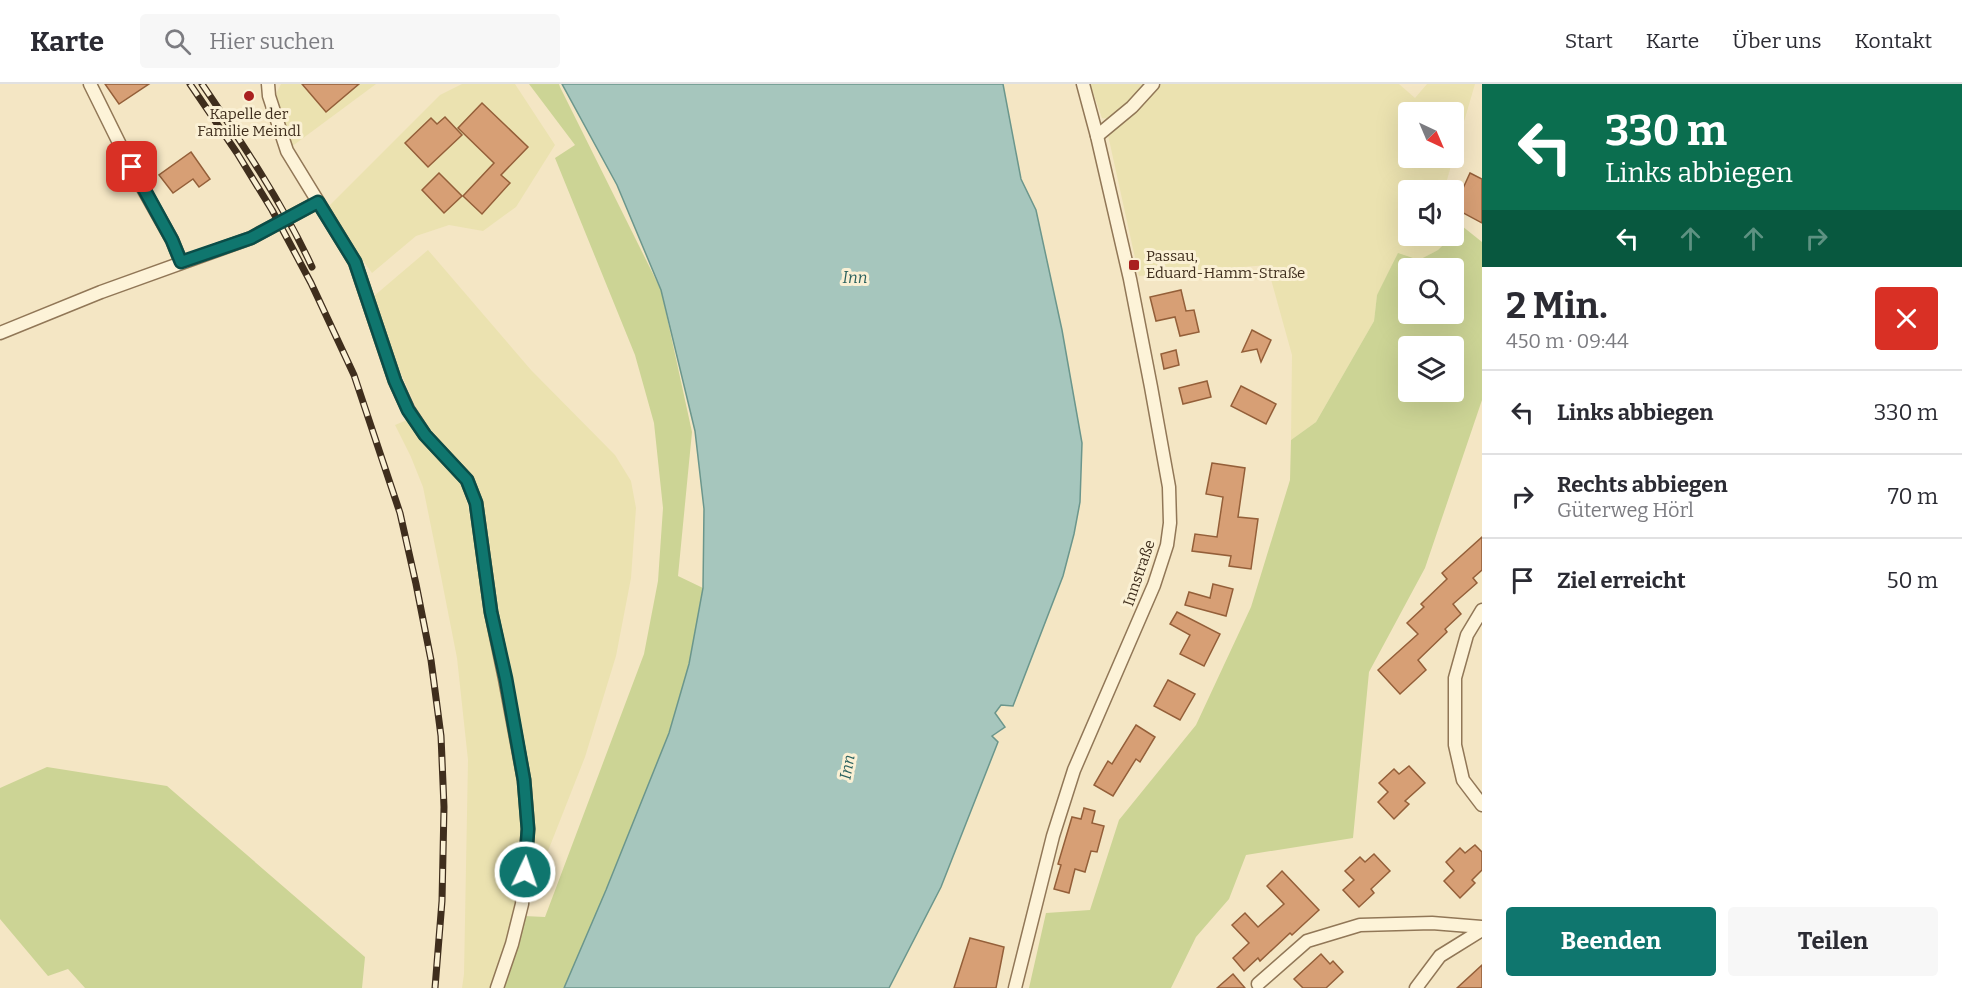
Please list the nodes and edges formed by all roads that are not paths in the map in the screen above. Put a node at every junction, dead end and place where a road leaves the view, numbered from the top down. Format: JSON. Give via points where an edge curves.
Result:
{"nodes":[{"id":1,"x":90,"y":84,"type":"edge"},
{"id":2,"x":268,"y":84,"type":"edge"},
{"id":3,"x":1083,"y":84,"type":"edge"},
{"id":4,"x":1153,"y":84,"type":"edge"},
{"id":5,"x":1097,"y":136,"type":"junction"},
{"id":6,"x":318,"y":202,"type":"junction"},
{"id":7,"x":181,"y":262,"type":"junction"},
{"id":8,"x":0,"y":333,"type":"edge"},
{"id":9,"x":1482,"y":610,"type":"edge"},
{"id":10,"x":1482,"y":805,"type":"edge"},
{"id":11,"x":1482,"y":929,"type":"edge"},
{"id":12,"x":1258,"y":984,"type":"dead end"},
{"id":13,"x":496,"y":988,"type":"edge"},
{"id":14,"x":1015,"y":988,"type":"edge"},
{"id":15,"x":1416,"y":988,"type":"edge"}],
"edges":[{"from":1,"to":7,"type":"street"},
{"from":2,"to":6,"type":"street","via":[[287,151]]},
{"from":3,"to":5,"type":"street","name":"Innstraße"},
{"from":4,"to":5,"type":"street"},
{"from":5,"to":14,"type":"street","name":"Innstraße","via":[[1151,387],[1169,487],[1170,523],[1154,585],[1074,770],[1053,836]]},
{"from":6,"to":7,"type":"street","via":[[251,238]]},
{"from":6,"to":13,"type":"street","via":[[355,262],[408,410],[425,435],[467,480],[476,503],[491,612],[524,780],[528,829],[522,904]]},
{"from":7,"to":8,"type":"street"},
{"from":9,"to":10,"type":"street","via":[[1467,635],[1455,678],[1455,745],[1463,780]]},
{"from":11,"to":12,"type":"street","via":[[1432,924],[1360,925],[1307,941]]},
{"from":11,"to":15,"type":"street","via":[[1440,956]]}]}
